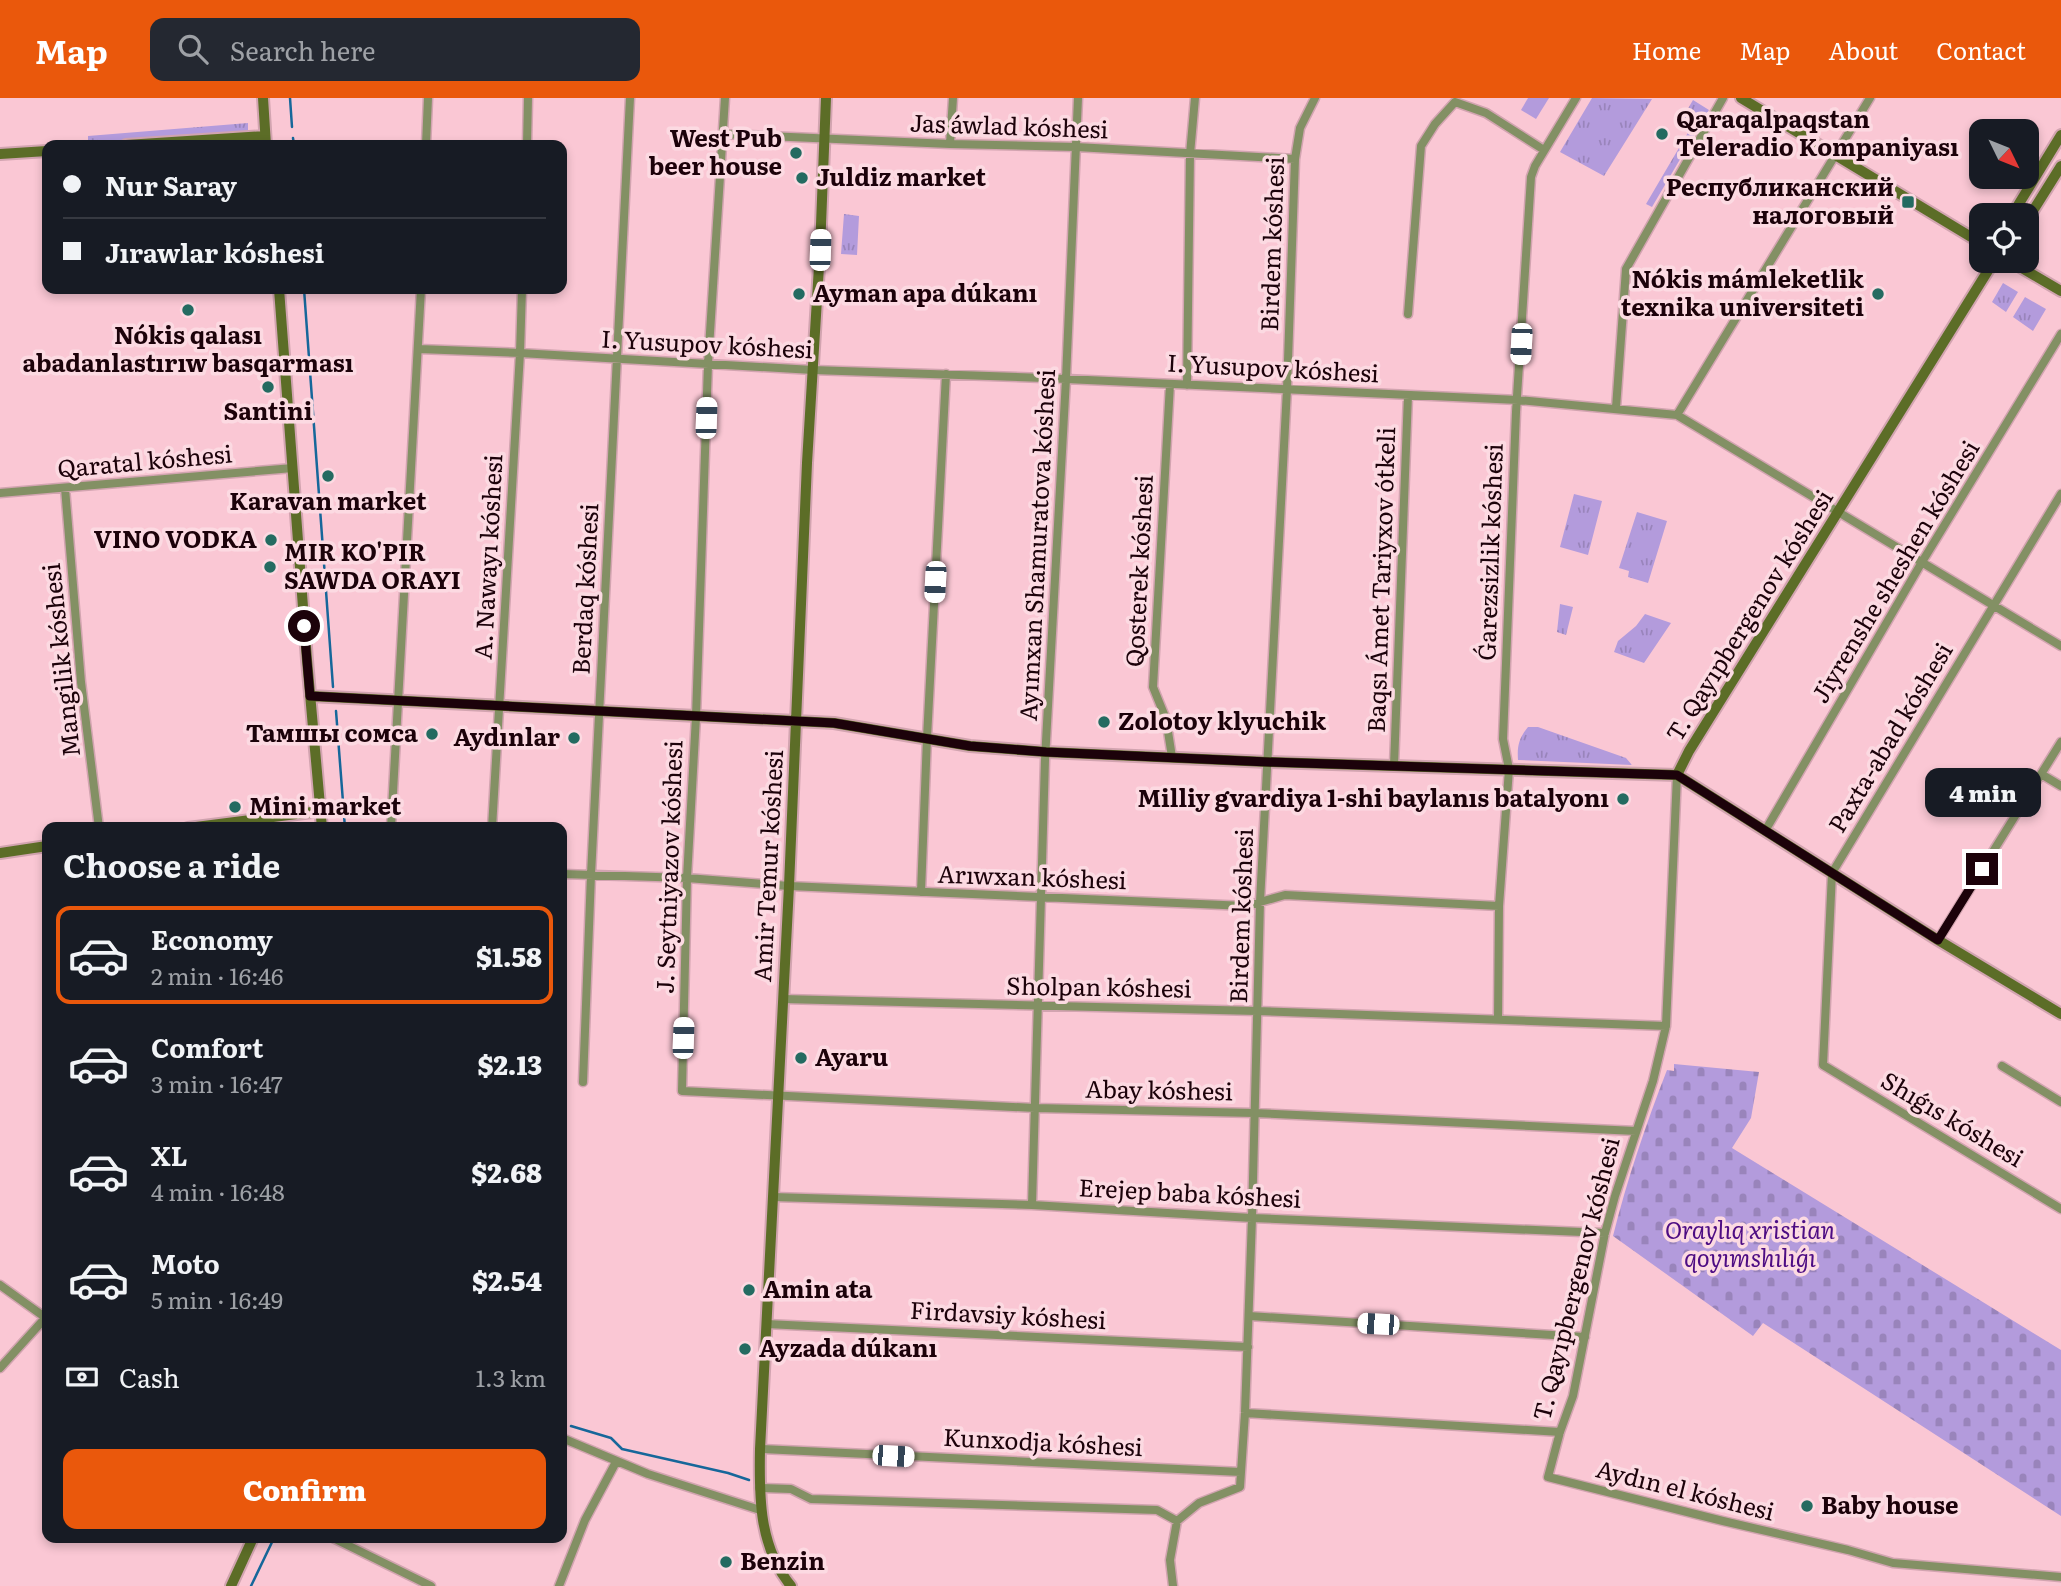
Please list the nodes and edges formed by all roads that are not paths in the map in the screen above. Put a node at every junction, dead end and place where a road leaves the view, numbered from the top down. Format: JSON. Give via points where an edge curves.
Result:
{"nodes":[{"id":1,"x":263,"y":98,"type":"edge"},
{"id":2,"x":428,"y":98,"type":"edge"},
{"id":3,"x":528,"y":98,"type":"edge"},
{"id":4,"x":630,"y":98,"type":"edge"},
{"id":5,"x":725,"y":98,"type":"edge"},
{"id":6,"x":826,"y":98,"type":"edge"},
{"id":7,"x":953,"y":98,"type":"edge"},
{"id":8,"x":1078,"y":98,"type":"edge"},
{"id":9,"x":1195,"y":98,"type":"edge"},
{"id":10,"x":1315,"y":98,"type":"edge"},
{"id":11,"x":1576,"y":98,"type":"edge"},
{"id":12,"x":1723,"y":98,"type":"edge"},
{"id":13,"x":1741,"y":98,"type":"edge"},
{"id":14,"x":1870,"y":98,"type":"edge"},
{"id":15,"x":722,"y":134,"type":"junction"},
{"id":16,"x":2061,"y":135,"type":"edge"},
{"id":17,"x":824,"y":139,"type":"junction"},
{"id":18,"x":266,"y":140,"type":"edge"},
{"id":19,"x":426,"y":140,"type":"edge"},
{"id":20,"x":527,"y":140,"type":"edge"},
{"id":21,"x":950,"y":145,"type":"junction"},
{"id":22,"x":1076,"y":147,"type":"junction"},
{"id":23,"x":1544,"y":150,"type":"junction"},
{"id":24,"x":42,"y":151,"type":"edge"},
{"id":25,"x":0,"y":154,"type":"edge"},
{"id":26,"x":1190,"y":154,"type":"junction"},
{"id":27,"x":1836,"y":154,"type":"junction"},
{"id":28,"x":1295,"y":159,"type":"junction"},
{"id":29,"x":2061,"y":166,"type":"edge"},
{"id":30,"x":2019,"y":203,"type":"edge"},
{"id":31,"x":2038,"y":203,"type":"edge"},
{"id":32,"x":1969,"y":236,"type":"edge"},
{"id":33,"x":1987,"y":273,"type":"edge"},
{"id":34,"x":2030,"y":273,"type":"edge"},
{"id":35,"x":2061,"y":291,"type":"edge"},
{"id":36,"x":279,"y":294,"type":"edge"},
{"id":37,"x":421,"y":294,"type":"edge"},
{"id":38,"x":522,"y":294,"type":"edge"},
{"id":39,"x":1408,"y":314,"type":"dead end"},
{"id":40,"x":2061,"y":334,"type":"edge"},
{"id":41,"x":419,"y":349,"type":"junction"},
{"id":42,"x":520,"y":353,"type":"junction"},
{"id":43,"x":618,"y":360,"type":"junction"},
{"id":44,"x":708,"y":364,"type":"junction"},
{"id":45,"x":813,"y":370,"type":"junction"},
{"id":46,"x":946,"y":374,"type":"junction"},
{"id":47,"x":1066,"y":379,"type":"junction"},
{"id":48,"x":1170,"y":384,"type":"junction"},
{"id":49,"x":1187,"y":385,"type":"junction"},
{"id":50,"x":1287,"y":389,"type":"junction"},
{"id":51,"x":1408,"y":395,"type":"junction"},
{"id":52,"x":1518,"y":400,"type":"junction"},
{"id":53,"x":1616,"y":408,"type":"junction"},
{"id":54,"x":1677,"y":415,"type":"junction"},
{"id":55,"x":293,"y":468,"type":"junction"},
{"id":56,"x":65,"y":488,"type":"junction"},
{"id":57,"x":0,"y":493,"type":"edge"},
{"id":58,"x":2061,"y":494,"type":"edge"},
{"id":59,"x":1840,"y":511,"type":"junction"},
{"id":60,"x":1922,"y":562,"type":"junction"},
{"id":61,"x":1993,"y":606,"type":"junction"},
{"id":62,"x":2061,"y":646,"type":"edge"},
{"id":63,"x":310,"y":696,"type":"junction"},
{"id":64,"x":399,"y":702,"type":"junction"},
{"id":65,"x":499,"y":706,"type":"junction"},
{"id":66,"x":599,"y":710,"type":"junction"},
{"id":67,"x":696,"y":717,"type":"junction"},
{"id":68,"x":796,"y":721,"type":"junction"},
{"id":69,"x":927,"y":738,"type":"junction"},
{"id":70,"x":2061,"y":742,"type":"edge"},
{"id":71,"x":1046,"y":752,"type":"junction"},
{"id":72,"x":1172,"y":757,"type":"junction"},
{"id":73,"x":1268,"y":762,"type":"junction"},
{"id":74,"x":1394,"y":766,"type":"junction"},
{"id":75,"x":1509,"y":769,"type":"junction"},
{"id":76,"x":2041,"y":774,"type":"junction"},
{"id":77,"x":1677,"y":775,"type":"junction"},
{"id":78,"x":2061,"y":786,"type":"edge"},
{"id":79,"x":320,"y":811,"type":"junction"},
{"id":80,"x":98,"y":822,"type":"edge"},
{"id":81,"x":235,"y":822,"type":"edge"},
{"id":82,"x":321,"y":822,"type":"edge"},
{"id":83,"x":391,"y":822,"type":"edge"},
{"id":84,"x":492,"y":822,"type":"edge"},
{"id":85,"x":1765,"y":831,"type":"junction"},
{"id":86,"x":42,"y":847,"type":"edge"},
{"id":87,"x":0,"y":853,"type":"edge"},
{"id":88,"x":1832,"y":873,"type":"junction"},
{"id":89,"x":567,"y":874,"type":"edge"},
{"id":90,"x":591,"y":875,"type":"junction"},
{"id":91,"x":687,"y":878,"type":"junction"},
{"id":92,"x":789,"y":886,"type":"junction"},
{"id":93,"x":921,"y":892,"type":"junction"},
{"id":94,"x":1040,"y":897,"type":"junction"},
{"id":95,"x":1259,"y":902,"type":"junction"},
{"id":96,"x":1499,"y":906,"type":"junction"},
{"id":97,"x":1938,"y":940,"type":"junction"},
{"id":98,"x":783,"y":999,"type":"junction"},
{"id":99,"x":1039,"y":1005,"type":"junction"},
{"id":100,"x":1257,"y":1011,"type":"junction"},
{"id":101,"x":2061,"y":1014,"type":"edge"},
{"id":102,"x":1497,"y":1019,"type":"junction"},
{"id":103,"x":1666,"y":1026,"type":"junction"},
{"id":104,"x":1823,"y":1065,"type":"joint"},
{"id":105,"x":2002,"y":1066,"type":"dead end"},
{"id":106,"x":583,"y":1082,"type":"dead end"},
{"id":107,"x":682,"y":1091,"type":"joint"},
{"id":108,"x":778,"y":1097,"type":"junction"},
{"id":109,"x":2061,"y":1102,"type":"edge"},
{"id":110,"x":1035,"y":1108,"type":"junction"},
{"id":111,"x":1254,"y":1113,"type":"junction"},
{"id":112,"x":1636,"y":1130,"type":"junction"},
{"id":113,"x":773,"y":1197,"type":"junction"},
{"id":114,"x":1032,"y":1205,"type":"junction"},
{"id":115,"x":2061,"y":1209,"type":"edge"},
{"id":116,"x":1252,"y":1218,"type":"junction"},
{"id":117,"x":1605,"y":1233,"type":"junction"},
{"id":118,"x":0,"y":1285,"type":"edge"},
{"id":119,"x":42,"y":1314,"type":"edge"},
{"id":120,"x":1249,"y":1316,"type":"junction"},
{"id":121,"x":42,"y":1322,"type":"edge"},
{"id":122,"x":766,"y":1324,"type":"junction"},
{"id":123,"x":1586,"y":1337,"type":"junction"},
{"id":124,"x":1248,"y":1347,"type":"junction"},
{"id":125,"x":0,"y":1368,"type":"edge"},
{"id":126,"x":1245,"y":1413,"type":"junction"},
{"id":127,"x":1560,"y":1432,"type":"junction"},
{"id":128,"x":567,"y":1440,"type":"edge"},
{"id":129,"x":760,"y":1450,"type":"junction"},
{"id":130,"x":616,"y":1462,"type":"junction"},
{"id":131,"x":1241,"y":1472,"type":"junction"},
{"id":132,"x":1548,"y":1477,"type":"joint"},
{"id":133,"x":759,"y":1488,"type":"junction"},
{"id":134,"x":760,"y":1510,"type":"junction"},
{"id":135,"x":1177,"y":1521,"type":"junction"},
{"id":136,"x":251,"y":1543,"type":"edge"},
{"id":137,"x":343,"y":1543,"type":"edge"},
{"id":138,"x":2061,"y":1577,"type":"edge"},
{"id":139,"x":787,"y":1584,"type":"edge"},
{"id":140,"x":231,"y":1586,"type":"edge"},
{"id":141,"x":430,"y":1586,"type":"edge"},
{"id":142,"x":559,"y":1586,"type":"edge"},
{"id":143,"x":1173,"y":1586,"type":"edge"}],
"edges":[{"from":1,"to":18,"type":"street"},
{"from":2,"to":19,"type":"street"},
{"from":3,"to":20,"type":"street"},
{"from":4,"to":43,"type":"street","name":"Berdaq kóshesi"},
{"from":5,"to":15,"type":"street","name":"J. Seytniyazov kóshesi"},
{"from":6,"to":17,"type":"street","name":"Amir Temur kóshesi"},
{"from":7,"to":21,"type":"street"},
{"from":8,"to":22,"type":"street","name":"Ayımxan Shamuratova kóshesi"},
{"from":9,"to":26,"type":"street"},
{"from":10,"to":28,"type":"street","name":"Birdem kóshesi","via":[[1300,128]]},
{"from":11,"to":23,"type":"street","name":"Ǵarezsizlik kóshesi"},
{"from":12,"to":53,"type":"street","via":[[1626,269]]},
{"from":13,"to":27,"type":"street"},
{"from":14,"to":27,"type":"street"},
{"from":15,"to":17,"type":"street","name":"Jas áwlad kóshesi"},
{"from":15,"to":44,"type":"street","name":"J. Seytniyazov kóshesi"},
{"from":16,"to":30,"type":"street"},
{"from":17,"to":21,"type":"street","name":"Jas áwlad kóshesi"},
{"from":17,"to":45,"type":"street","name":"Amir Temur kóshesi"},
{"from":21,"to":22,"type":"street","name":"Jas áwlad kóshesi"},
{"from":22,"to":26,"type":"street","name":"Jas áwlad kóshesi"},
{"from":22,"to":47,"type":"street","name":"Ayımxan Shamuratova kóshesi"},
{"from":23,"to":39,"type":"street","via":[[1486,113],[1455,102],[1435,124],[1421,146]]},
{"from":23,"to":52,"type":"street","name":"Ǵarezsizlik kóshesi","via":[[1531,177]]},
{"from":24,"to":25,"type":"street"},
{"from":26,"to":28,"type":"street","name":"Jas áwlad kóshesi"},
{"from":26,"to":49,"type":"street"},
{"from":27,"to":32,"type":"street"},
{"from":27,"to":54,"type":"street"},
{"from":28,"to":50,"type":"street","name":"Birdem kóshesi"},
{"from":29,"to":31,"type":"street"},
{"from":33,"to":59,"type":"street","name":"T. Qayıpbergenov kóshesi"},
{"from":34,"to":35,"type":"street"},
{"from":36,"to":55,"type":"street"},
{"from":37,"to":41,"type":"street"},
{"from":38,"to":42,"type":"street","name":"A. Nawayı kóshesi"},
{"from":40,"to":60,"type":"street","name":"Jiyrenshe sheshen kóshesi"},
{"from":41,"to":42,"type":"street","name":"I. Yusupov kóshesi"},
{"from":41,"to":64,"type":"street"},
{"from":42,"to":43,"type":"street","name":"I. Yusupov kóshesi"},
{"from":42,"to":65,"type":"street","name":"A. Nawayı kóshesi"},
{"from":43,"to":44,"type":"street","name":"I. Yusupov kóshesi"},
{"from":43,"to":66,"type":"street","name":"Berdaq kóshesi"},
{"from":44,"to":45,"type":"street","name":"I. Yusupov kóshesi"},
{"from":44,"to":67,"type":"street","name":"J. Seytniyazov kóshesi"},
{"from":45,"to":46,"type":"street","name":"I. Yusupov kóshesi"},
{"from":45,"to":68,"type":"street","name":"Amir Temur kóshesi"},
{"from":46,"to":47,"type":"street","name":"I. Yusupov kóshesi"},
{"from":46,"to":69,"type":"street"},
{"from":47,"to":48,"type":"street","name":"I. Yusupov kóshesi"},
{"from":47,"to":71,"type":"street","name":"Ayımxan Shamuratova kóshesi"},
{"from":48,"to":49,"type":"street","name":"I. Yusupov kóshesi"},
{"from":48,"to":72,"type":"street","name":"Qosterek kóshesi","via":[[1153,687],[1166,719]]},
{"from":49,"to":50,"type":"street","name":"I. Yusupov kóshesi"},
{"from":50,"to":51,"type":"street","name":"I. Yusupov kóshesi"},
{"from":50,"to":73,"type":"street","name":"Birdem kóshesi"},
{"from":51,"to":52,"type":"street","name":"I. Yusupov kóshesi"},
{"from":51,"to":74,"type":"street","name":"Baqsı Ámet Tariyxov ótkeli"},
{"from":52,"to":53,"type":"street","name":"I. Yusupov kóshesi"},
{"from":52,"to":75,"type":"street","name":"Ǵarezsizlik kóshesi","via":[[1503,739]]},
{"from":53,"to":54,"type":"street","name":"I. Yusupov kóshesi"},
{"from":54,"to":59,"type":"street","name":"I. Yusupov kóshesi"},
{"from":55,"to":56,"type":"street","name":"Qaratal kóshesi"},
{"from":55,"to":63,"type":"street"},
{"from":56,"to":57,"type":"street","name":"Qaratal kóshesi"},
{"from":56,"to":80,"type":"street","name":"Mangilik kóshesi"},
{"from":58,"to":61,"type":"street","name":"Paxta-abad kóshesi"},
{"from":59,"to":60,"type":"street","name":"I. Yusupov kóshesi"},
{"from":59,"to":77,"type":"street","name":"T. Qayıpbergenov kóshesi"},
{"from":60,"to":61,"type":"street","name":"I. Yusupov kóshesi"},
{"from":60,"to":85,"type":"street","name":"Jiyrenshe sheshen kóshesi"},
{"from":61,"to":62,"type":"street","name":"I. Yusupov kóshesi"},
{"from":61,"to":88,"type":"street","name":"Paxta-abad kóshesi"},
{"from":63,"to":64,"type":"street"},
{"from":63,"to":79,"type":"street"},
{"from":64,"to":65,"type":"street"},
{"from":64,"to":83,"type":"street"},
{"from":65,"to":66,"type":"street"},
{"from":65,"to":84,"type":"street","name":"A. Nawayı kóshesi"},
{"from":66,"to":67,"type":"street"},
{"from":66,"to":90,"type":"street","name":"Berdaq kóshesi"},
{"from":67,"to":68,"type":"street"},
{"from":67,"to":91,"type":"street","name":"J. Seytniyazov kóshesi"},
{"from":68,"to":69,"type":"street"},
{"from":68,"to":92,"type":"street","name":"Amir Temur kóshesi"},
{"from":69,"to":71,"type":"street"},
{"from":69,"to":93,"type":"street"},
{"from":70,"to":76,"type":"street"},
{"from":71,"to":72,"type":"street"},
{"from":71,"to":94,"type":"street","name":"Ayımxan Shamuratova kóshesi"},
{"from":72,"to":73,"type":"street"},
{"from":73,"to":74,"type":"street"},
{"from":73,"to":95,"type":"street","name":"Birdem kóshesi"},
{"from":74,"to":75,"type":"street"},
{"from":75,"to":77,"type":"street"},
{"from":75,"to":96,"type":"street","name":"Ǵarezsizlik kóshesi"},
{"from":76,"to":78,"type":"street"},
{"from":76,"to":97,"type":"street"},
{"from":77,"to":85,"type":"street"},
{"from":77,"to":103,"type":"street","name":"T. Qayıpbergenov kóshesi"},
{"from":79,"to":81,"type":"street"},
{"from":79,"to":82,"type":"street"},
{"from":85,"to":88,"type":"street"},
{"from":86,"to":87,"type":"street"},
{"from":88,"to":97,"type":"street"},
{"from":88,"to":104,"type":"street","name":"Paxta-abad kóshesi"},
{"from":89,"to":90,"type":"street","name":"Arıwxan kóshesi"},
{"from":90,"to":91,"type":"street","name":"Arıwxan kóshesi"},
{"from":90,"to":106,"type":"street","name":"Berdaq kóshesi"},
{"from":91,"to":92,"type":"street","name":"Arıwxan kóshesi"},
{"from":91,"to":107,"type":"street","name":"J. Seytniyazov kóshesi"},
{"from":92,"to":93,"type":"street","name":"Arıwxan kóshesi"},
{"from":92,"to":98,"type":"street","name":"Amir Temur kóshesi"},
{"from":93,"to":94,"type":"street","name":"Arıwxan kóshesi"},
{"from":94,"to":95,"type":"street","name":"Arıwxan kóshesi","via":[[1246,906]]},
{"from":94,"to":99,"type":"street","name":"Ayımxan Shamuratova kóshesi"},
{"from":95,"to":96,"type":"street","name":"Arıwxan kóshesi","via":[[1284,895]]},
{"from":95,"to":100,"type":"street","name":"Birdem kóshesi"},
{"from":96,"to":102,"type":"street","name":"Ǵarezsizlik kóshesi"},
{"from":97,"to":101,"type":"street"},
{"from":98,"to":99,"type":"street","name":"Sholpan kóshesi"},
{"from":98,"to":108,"type":"street","name":"Amir Temur kóshesi"},
{"from":99,"to":100,"type":"street","name":"Sholpan kóshesi"},
{"from":99,"to":110,"type":"street","name":"Ayımxan Shamuratova kóshesi"},
{"from":100,"to":102,"type":"street","name":"Sholpan kóshesi"},
{"from":100,"to":111,"type":"street","name":"Birdem kóshesi"},
{"from":102,"to":103,"type":"street","name":"Sholpan kóshesi"},
{"from":103,"to":112,"type":"street","name":"T. Qayıpbergenov kóshesi"},
{"from":104,"to":115,"type":"street","name":"Shıǵıs kóshesi"},
{"from":105,"to":109,"type":"street"},
{"from":107,"to":108,"type":"street","name":"Abay kóshesi"},
{"from":108,"to":110,"type":"street","name":"Abay kóshesi"},
{"from":108,"to":113,"type":"street","name":"Amir Temur kóshesi"},
{"from":110,"to":111,"type":"street","name":"Abay kóshesi"},
{"from":110,"to":114,"type":"street","name":"Ayımxan Shamuratova kóshesi"},
{"from":111,"to":112,"type":"street","name":"Abay kóshesi"},
{"from":111,"to":116,"type":"street","name":"Birdem kóshesi"},
{"from":112,"to":117,"type":"street","name":"T. Qayıpbergenov kóshesi"},
{"from":113,"to":114,"type":"street","name":"Erejep baba kóshesi"},
{"from":113,"to":122,"type":"street","name":"Amir Temur kóshesi"},
{"from":114,"to":116,"type":"street","name":"Erejep baba kóshesi"},
{"from":116,"to":117,"type":"street","name":"Erejep baba kóshesi"},
{"from":116,"to":120,"type":"street","name":"Birdem kóshesi"},
{"from":117,"to":123,"type":"street","name":"T. Qayıpbergenov kóshesi"},
{"from":118,"to":119,"type":"street"},
{"from":120,"to":123,"type":"street"},
{"from":120,"to":124,"type":"street","name":"Birdem kóshesi"},
{"from":121,"to":125,"type":"street"},
{"from":122,"to":124,"type":"street","name":"Firdavsiy kóshesi"},
{"from":122,"to":129,"type":"street","name":"Amir Temur kóshesi"},
{"from":123,"to":127,"type":"street","name":"T. Qayıpbergenov kóshesi"},
{"from":124,"to":126,"type":"street","name":"Birdem kóshesi"},
{"from":126,"to":127,"type":"street"},
{"from":126,"to":131,"type":"street","name":"Birdem kóshesi"},
{"from":127,"to":132,"type":"street","name":"T. Qayıpbergenov kóshesi"},
{"from":128,"to":130,"type":"street"},
{"from":129,"to":131,"type":"street","name":"Kunxodja kóshesi"},
{"from":129,"to":133,"type":"street","name":"Amir Temur kóshesi"},
{"from":130,"to":134,"type":"street"},
{"from":130,"to":142,"type":"street","via":[[585,1520]]},
{"from":131,"to":135,"type":"street","name":"Birdem kóshesi","via":[[1240,1487],[1199,1503]]},
{"from":132,"to":138,"type":"street","name":"Aydın el kóshesi","via":[[1893,1563]]},
{"from":133,"to":134,"type":"street","name":"Amir Temur kóshesi"},
{"from":133,"to":135,"type":"street","via":[[791,1489],[811,1499],[1157,1510]]},
{"from":134,"to":139,"type":"street","name":"Amir Temur kóshesi","via":[[765,1534]]},
{"from":135,"to":143,"type":"street","via":[[1170,1560]]},
{"from":136,"to":140,"type":"street"},
{"from":137,"to":141,"type":"street"}]}
